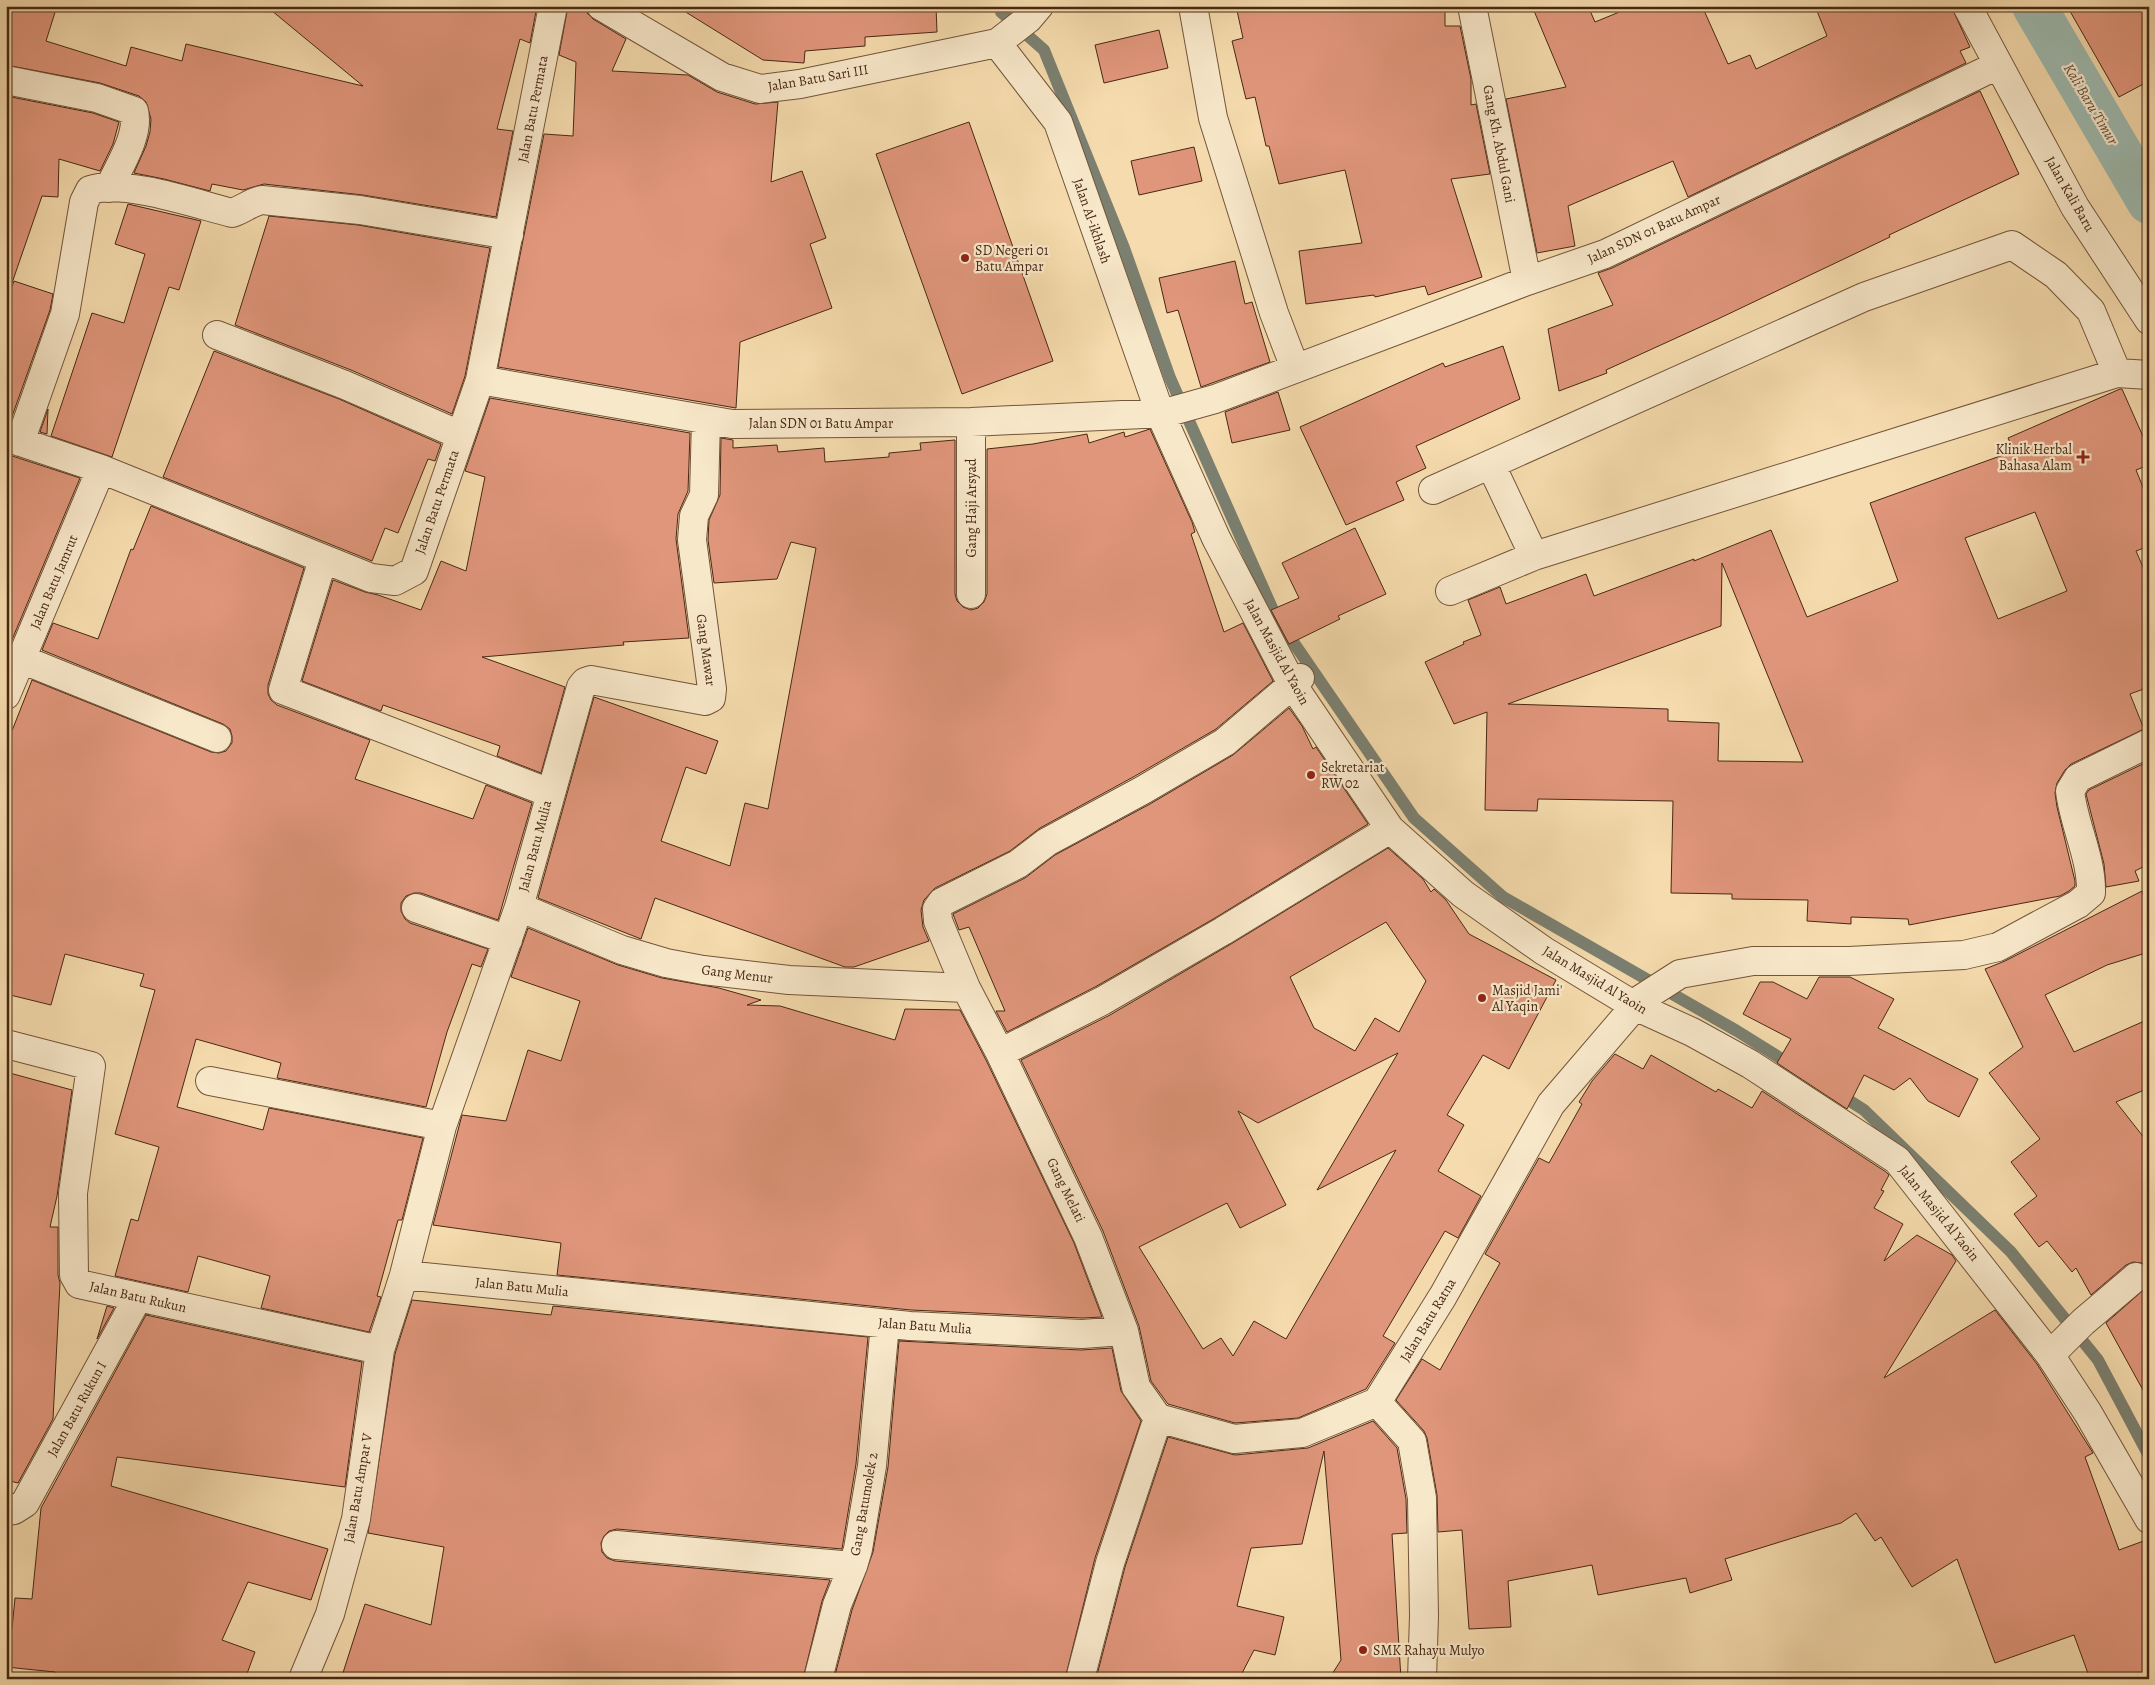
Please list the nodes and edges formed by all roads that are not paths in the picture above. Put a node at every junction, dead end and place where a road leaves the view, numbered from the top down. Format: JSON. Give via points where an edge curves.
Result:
{"nodes":[{"id":1,"x":553,"y":6,"type":"edge"},
{"id":2,"x":602,"y":6,"type":"edge"},
{"id":3,"x":1193,"y":6,"type":"edge"},
{"id":4,"x":1472,"y":6,"type":"edge"},
{"id":5,"x":1968,"y":6,"type":"edge"},
{"id":6,"x":1019,"y":25,"type":"edge"},
{"id":7,"x":1998,"y":65,"type":"junction"},
{"id":8,"x":6,"y":80,"type":"edge"},
{"id":9,"x":110,"y":188,"type":"junction"},
{"id":10,"x":508,"y":235,"type":"junction"},
{"id":11,"x":1527,"y":281,"type":"junction"},
{"id":12,"x":2149,"y":320,"type":"edge"},
{"id":13,"x":218,"y":335,"type":"dead end"},
{"id":14,"x":1295,"y":368,"type":"junction"},
{"id":15,"x":2117,"y":373,"type":"junction"},
{"id":16,"x":2149,"y":375,"type":"edge"},
{"id":17,"x":480,"y":380,"type":"junction"},
{"id":18,"x":1162,"y":413,"type":"junction"},
{"id":19,"x":706,"y":420,"type":"junction"},
{"id":20,"x":971,"y":422,"type":"junction"},
{"id":21,"x":460,"y":435,"type":"junction"},
{"id":22,"x":13,"y":440,"type":"edge"},
{"id":23,"x":1491,"y":465,"type":"junction"},
{"id":24,"x":101,"y":469,"type":"junction"},
{"id":25,"x":1433,"y":490,"type":"dead end"},
{"id":26,"x":1534,"y":556,"type":"junction"},
{"id":27,"x":323,"y":559,"type":"junction"},
{"id":28,"x":1450,"y":591,"type":"dead end"},
{"id":29,"x":971,"y":594,"type":"dead end"},
{"id":30,"x":21,"y":659,"type":"junction"},
{"id":31,"x":1296,"y":681,"type":"junction"},
{"id":32,"x":6,"y":696,"type":"edge"},
{"id":33,"x":218,"y":738,"type":"dead end"},
{"id":34,"x":2149,"y":743,"type":"edge"},
{"id":35,"x":550,"y":793,"type":"junction"},
{"id":36,"x":1390,"y":829,"type":"junction"},
{"id":37,"x":519,"y":907,"type":"junction"},
{"id":38,"x":416,"y":908,"type":"dead end"},
{"id":39,"x":508,"y":940,"type":"junction"},
{"id":40,"x":966,"y":988,"type":"junction"},
{"id":41,"x":1641,"y":1000,"type":"junction"},
{"id":42,"x":6,"y":1044,"type":"edge"},
{"id":43,"x":1000,"y":1053,"type":"junction"},
{"id":44,"x":210,"y":1080,"type":"dead end"},
{"id":45,"x":442,"y":1126,"type":"junction"},
{"id":46,"x":404,"y":1275,"type":"junction"},
{"id":47,"x":2136,"y":1277,"type":"dead end"},
{"id":48,"x":138,"y":1297,"type":"junction"},
{"id":49,"x":885,"y":1324,"type":"junction"},
{"id":50,"x":1124,"y":1331,"type":"junction"},
{"id":51,"x":380,"y":1350,"type":"junction"},
{"id":52,"x":2054,"y":1350,"type":"junction"},
{"id":53,"x":1377,"y":1402,"type":"junction"},
{"id":54,"x":1158,"y":1418,"type":"junction"},
{"id":55,"x":6,"y":1511,"type":"edge"},
{"id":56,"x":2149,"y":1519,"type":"edge"},
{"id":57,"x":616,"y":1545,"type":"dead end"},
{"id":58,"x":853,"y":1566,"type":"junction"},
{"id":59,"x":303,"y":1679,"type":"edge"},
{"id":60,"x":818,"y":1679,"type":"edge"},
{"id":61,"x":1080,"y":1679,"type":"edge"},
{"id":62,"x":1422,"y":1679,"type":"edge"}],
"edges":[{"from":1,"to":10,"type":"street","name":"Jalan Batu Permata"},
{"from":2,"to":6,"type":"street","name":"Jalan Batu Sari III","via":[[722,77],[760,89],[800,84]]},
{"from":3,"to":14,"type":"street","via":[[1213,118],[1274,313]]},
{"from":4,"to":11,"type":"street","name":"Gang Kh. Abdul Gani"},
{"from":5,"to":7,"type":"street","name":"Jalan Kali Baru"},
{"from":6,"to":18,"type":"street","name":"Jalan Al-ikhlash","via":[[1058,122]]},
{"from":7,"to":11,"type":"street","name":"Jalan SDN 01 Batu Ampar","via":[[1605,254]]},
{"from":7,"to":12,"type":"street","name":"Jalan Kali Baru","via":[[2075,207]]},
{"from":8,"to":9,"type":"street","via":[[97,98],[134,111],[136,120],[131,139]]},
{"from":9,"to":10,"type":"street","via":[[142,190],[232,213],[262,200],[360,210]]},
{"from":9,"to":22,"type":"street","via":[[90,190],[84,202],[65,314]]},
{"from":10,"to":17,"type":"street","name":"Jalan Batu Permata"},
{"from":11,"to":14,"type":"street","name":"Jalan SDN 01 Batu Ampar"},
{"from":13,"to":21,"type":"street"},
{"from":14,"to":18,"type":"street","name":"Jalan SDN 01 Batu Ampar","via":[[1215,399]]},
{"from":15,"to":16,"type":"street"},
{"from":15,"to":23,"type":"street","via":[[2091,311],[2056,274],[2012,245],[1864,297]]},
{"from":15,"to":26,"type":"street"},
{"from":17,"to":19,"type":"street","name":"Jalan SDN 01 Batu Ampar"},
{"from":17,"to":21,"type":"street","name":"Jalan Batu Permata"},
{"from":18,"to":20,"type":"street","name":"Jalan SDN 01 Batu Ampar"},
{"from":18,"to":31,"type":"street","name":"Jalan Masjid Al Yaoin","via":[[1216,538]]},
{"from":19,"to":20,"type":"street","name":"Jalan SDN 01 Batu Ampar","via":[[732,424]]},
{"from":19,"to":35,"type":"street","name":"Gang Mawar","via":[[704,495],[694,516],[692,540],[711,698],[705,701],[591,680],[585,682]]},
{"from":20,"to":29,"type":"street","name":"Gang Haji Arsyad"},
{"from":21,"to":27,"type":"street","name":"Jalan Batu Permata","via":[[414,571],[395,581],[371,578]]},
{"from":22,"to":24,"type":"street","name":"Jalan Batu Permata"},
{"from":23,"to":25,"type":"street"},
{"from":23,"to":26,"type":"street"},
{"from":24,"to":27,"type":"street","name":"Jalan Batu Permata"},
{"from":24,"to":30,"type":"street","name":"Jalan Batu Jamrut"},
{"from":26,"to":28,"type":"street"},
{"from":27,"to":35,"type":"street","name":"Jalan Batu Mulia","via":[[283,687],[285,692]]},
{"from":30,"to":32,"type":"street","name":"Jalan Batu Jamrut"},
{"from":30,"to":33,"type":"street"},
{"from":31,"to":36,"type":"street","name":"Jalan Masjid Al Yaoin"},
{"from":31,"to":40,"type":"street","name":"Gang Melati","via":[[1224,742],[1047,842],[1018,864],[942,902],[937,909],[938,921]]},
{"from":34,"to":41,"type":"street","name":"Jalan Batu Ratna","via":[[2078,778],[2070,791],[2091,876],[2091,893],[2078,904],[1998,947],[1954,956],[1753,961],[1680,974]]},
{"from":35,"to":37,"type":"street","name":"Jalan Batu Mulia"},
{"from":36,"to":41,"type":"street","name":"Jalan Masjid Al Yaoin","via":[[1463,894],[1544,951]]},
{"from":36,"to":43,"type":"street","via":[[1102,1001]]},
{"from":37,"to":39,"type":"street","name":"Jalan Batu Mulia"},
{"from":37,"to":40,"type":"street","name":"Gang Menur","via":[[622,950],[666,964],[789,980]]},
{"from":38,"to":39,"type":"street"},
{"from":39,"to":45,"type":"street","name":"Jalan Batu Mulia"},
{"from":40,"to":43,"type":"street","name":"Gang Melati"},
{"from":41,"to":52,"type":"street","name":"Jalan Masjid Al Yaoin","via":[[1750,1064],[1897,1160]]},
{"from":41,"to":53,"type":"street","name":"Jalan Batu Ratna","via":[[1551,1104],[1443,1296]]},
{"from":42,"to":48,"type":"street","name":"Jalan Batu Rukun","via":[[91,1066],[73,1193],[74,1275],[79,1284]]},
{"from":43,"to":50,"type":"street","name":"Gang Melati","via":[[1088,1238]]},
{"from":44,"to":45,"type":"street"},
{"from":45,"to":46,"type":"street","name":"Jalan Batu Mulia"},
{"from":46,"to":49,"type":"street","name":"Jalan Batu Mulia"},
{"from":46,"to":51,"type":"street","name":"Jalan Batu Mulia"},
{"from":47,"to":52,"type":"street"},
{"from":48,"to":51,"type":"street","name":"Jalan Batu Rukun"},
{"from":48,"to":55,"type":"street","name":"Jalan Batu Rukun I","via":[[25,1503]]},
{"from":49,"to":50,"type":"street","name":"Jalan Batu Mulia","via":[[1082,1334]]},
{"from":49,"to":58,"type":"street","name":"Gang Batumolek 2","via":[[872,1466]]},
{"from":50,"to":54,"type":"street","via":[[1136,1387]]},
{"from":51,"to":59,"type":"street","name":"Jalan Batu Ampar V","via":[[356,1518],[330,1614]]},
{"from":52,"to":56,"type":"street","name":"Jalan Masjid Al Yaoin"},
{"from":53,"to":54,"type":"street","via":[[1302,1433],[1234,1439]]},
{"from":53,"to":62,"type":"street","via":[[1412,1441],[1422,1498]]},
{"from":54,"to":61,"type":"street","via":[[1110,1563]]},
{"from":57,"to":58,"type":"street"},
{"from":58,"to":60,"type":"street","name":"Gang Batumolek 2","via":[[837,1605]]}]}
